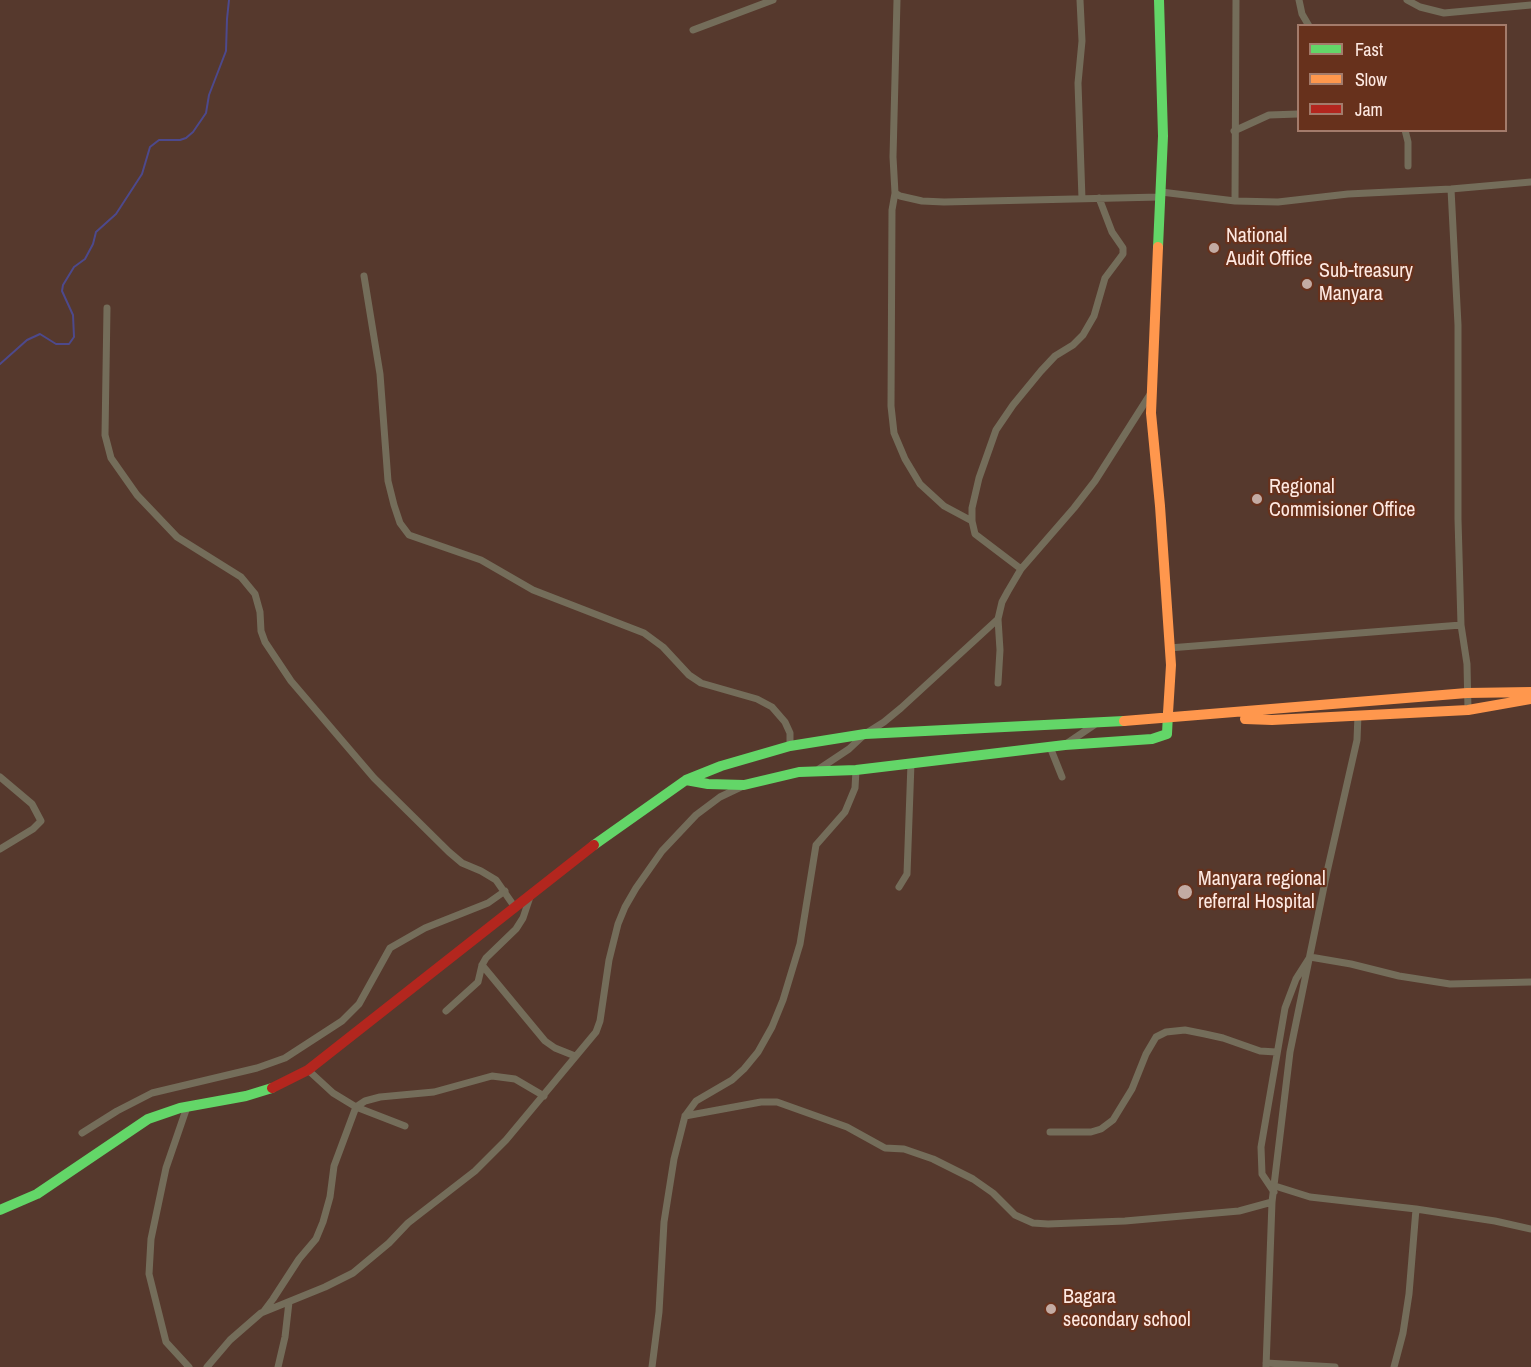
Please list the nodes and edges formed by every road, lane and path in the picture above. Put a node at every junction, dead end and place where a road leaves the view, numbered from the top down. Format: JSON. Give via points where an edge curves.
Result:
{"nodes":[{"id":1,"x":773,"y":0,"type":"edge"},
{"id":2,"x":897,"y":0,"type":"edge"},
{"id":3,"x":1080,"y":0,"type":"edge"},
{"id":4,"x":1159,"y":0,"type":"edge"},
{"id":5,"x":1236,"y":0,"type":"edge"},
{"id":6,"x":1299,"y":0,"type":"edge"},
{"id":7,"x":1407,"y":0,"type":"edge"},
{"id":8,"x":1531,"y":5,"type":"edge"},
{"id":9,"x":1308,"y":24,"type":"edge"},
{"id":10,"x":693,"y":30,"type":"dead end"},
{"id":11,"x":1297,"y":114,"type":"edge"},
{"id":12,"x":1234,"y":131,"type":"junction"},
{"id":13,"x":1406,"y":132,"type":"edge"},
{"id":14,"x":1408,"y":166,"type":"dead end"},
{"id":15,"x":1531,"y":182,"type":"edge"},
{"id":16,"x":1451,"y":189,"type":"junction"},
{"id":17,"x":895,"y":193,"type":"junction"},
{"id":18,"x":1160,"y":194,"type":"junction"},
{"id":19,"x":1099,"y":198,"type":"junction"},
{"id":20,"x":1082,"y":199,"type":"junction"},
{"id":21,"x":1234,"y":201,"type":"junction"},
{"id":22,"x":364,"y":276,"type":"dead end"},
{"id":23,"x":107,"y":308,"type":"dead end"},
{"id":24,"x":1152,"y":392,"type":"junction"},
{"id":25,"x":972,"y":521,"type":"junction"},
{"id":26,"x":1022,"y":569,"type":"junction"},
{"id":27,"x":998,"y":619,"type":"junction"},
{"id":28,"x":1461,"y":626,"type":"junction"},
{"id":29,"x":1169,"y":648,"type":"junction"},
{"id":30,"x":999,"y":683,"type":"dead end"},
{"id":31,"x":1531,"y":692,"type":"edge"},
{"id":32,"x":1467,"y":693,"type":"junction"},
{"id":33,"x":1531,"y":699,"type":"edge"},
{"id":34,"x":1358,"y":703,"type":"junction"},
{"id":35,"x":1468,"y":710,"type":"junction"},
{"id":36,"x":1358,"y":715,"type":"junction"},
{"id":37,"x":1192,"y":716,"type":"junction"},
{"id":38,"x":1167,"y":719,"type":"junction"},
{"id":39,"x":1099,"y":722,"type":"junction"},
{"id":40,"x":865,"y":734,"type":"junction"},
{"id":41,"x":1065,"y":745,"type":"junction"},
{"id":42,"x":790,"y":746,"type":"junction"},
{"id":43,"x":1050,"y":747,"type":"junction"},
{"id":44,"x":911,"y":763,"type":"junction"},
{"id":45,"x":818,"y":770,"type":"junction"},
{"id":46,"x":856,"y":770,"type":"junction"},
{"id":47,"x":0,"y":777,"type":"edge"},
{"id":48,"x":1062,"y":777,"type":"dead end"},
{"id":49,"x":686,"y":780,"type":"junction"},
{"id":50,"x":744,"y":785,"type":"junction"},
{"id":51,"x":0,"y":849,"type":"edge"},
{"id":52,"x":899,"y":887,"type":"dead end"},
{"id":53,"x":505,"y":891,"type":"junction"},
{"id":54,"x":532,"y":892,"type":"junction"},
{"id":55,"x":514,"y":906,"type":"junction"},
{"id":56,"x":1310,"y":957,"type":"junction"},
{"id":57,"x":482,"y":965,"type":"junction"},
{"id":58,"x":1531,"y":982,"type":"edge"},
{"id":59,"x":446,"y":1011,"type":"dead end"},
{"id":60,"x":1276,"y":1052,"type":"junction"},
{"id":61,"x":575,"y":1056,"type":"junction"},
{"id":62,"x":308,"y":1070,"type":"junction"},
{"id":63,"x":544,"y":1096,"type":"junction"},
{"id":64,"x":188,"y":1106,"type":"junction"},
{"id":65,"x":356,"y":1107,"type":"junction"},
{"id":66,"x":685,"y":1116,"type":"junction"},
{"id":67,"x":405,"y":1126,"type":"dead end"},
{"id":68,"x":1050,"y":1132,"type":"dead end"},
{"id":69,"x":82,"y":1133,"type":"dead end"},
{"id":70,"x":1274,"y":1189,"type":"junction"},
{"id":71,"x":1272,"y":1202,"type":"junction"},
{"id":72,"x":1416,"y":1209,"type":"junction"},
{"id":73,"x":0,"y":1210,"type":"edge"},
{"id":74,"x":1531,"y":1229,"type":"edge"},
{"id":75,"x":289,"y":1302,"type":"junction"},
{"id":76,"x":261,"y":1313,"type":"junction"},
{"id":77,"x":1266,"y":1365,"type":"edge"},
{"id":78,"x":189,"y":1367,"type":"edge"},
{"id":79,"x":207,"y":1367,"type":"edge"},
{"id":80,"x":278,"y":1367,"type":"edge"},
{"id":81,"x":652,"y":1367,"type":"edge"},
{"id":82,"x":1335,"y":1367,"type":"edge"},
{"id":83,"x":1394,"y":1367,"type":"edge"}],
"edges":[{"from":1,"to":10,"type":"street"},
{"from":2,"to":17,"type":"street"},
{"from":3,"to":20,"type":"street"},
{"from":4,"to":18,"type":"main road"},
{"from":5,"to":12,"type":"street"},
{"from":6,"to":9,"type":"street"},
{"from":7,"to":8,"type":"street","via":[[1444,13]]},
{"from":11,"to":12,"type":"street","via":[[1257,118]]},
{"from":12,"to":21,"type":"street"},
{"from":13,"to":14,"type":"street"},
{"from":15,"to":16,"type":"street"},
{"from":16,"to":21,"type":"street"},
{"from":16,"to":28,"type":"street","via":[[1458,325]]},
{"from":17,"to":20,"type":"street","via":[[944,202]]},
{"from":17,"to":25,"type":"street","via":[[891,398],[894,433],[920,484],[944,506]]},
{"from":18,"to":19,"type":"street"},
{"from":18,"to":21,"type":"street"},
{"from":18,"to":24,"type":"main road"},
{"from":19,"to":20,"type":"street"},
{"from":19,"to":25,"type":"street","via":[[1123,254],[1106,278],[1094,316],[1083,335],[1041,371],[996,430],[979,477]]},
{"from":22,"to":42,"type":"street","via":[[379,366],[388,481],[400,523],[409,535],[481,560],[533,590],[644,633],[701,683],[772,707],[785,722]]},
{"from":23,"to":53,"type":"street","via":[[105,435],[111,458],[137,495],[177,537],[241,577],[255,594],[265,642],[291,681],[374,778],[449,852],[496,880]]},
{"from":24,"to":26,"type":"street","via":[[1095,481]]},
{"from":24,"to":29,"type":"main road"},
{"from":25,"to":26,"type":"street","via":[[975,534]]},
{"from":26,"to":27,"type":"street","via":[[1002,602]]},
{"from":27,"to":30,"type":"street"},
{"from":27,"to":40,"type":"street","via":[[901,708]]},
{"from":28,"to":29,"type":"street"},
{"from":28,"to":32,"type":"street"},
{"from":29,"to":38,"type":"main road","via":[[1172,681]]},
{"from":31,"to":32,"type":"main road"},
{"from":32,"to":34,"type":"main road"},
{"from":32,"to":35,"type":"street"},
{"from":33,"to":35,"type":"main road"},
{"from":34,"to":36,"type":"street"},
{"from":34,"to":37,"type":"main road"},
{"from":35,"to":36,"type":"main road"},
{"from":36,"to":37,"type":"main road","via":[[1272,720]]},
{"from":36,"to":56,"type":"street","via":[[1357,740]]},
{"from":37,"to":38,"type":"main road"},
{"from":38,"to":39,"type":"main road"},
{"from":38,"to":41,"type":"main road","via":[[1167,734],[1160,737]]},
{"from":39,"to":40,"type":"main road"},
{"from":39,"to":41,"type":"street"},
{"from":40,"to":42,"type":"main road"},
{"from":40,"to":45,"type":"street"},
{"from":41,"to":43,"type":"main road"},
{"from":42,"to":49,"type":"main road"},
{"from":43,"to":44,"type":"main road"},
{"from":43,"to":48,"type":"street"},
{"from":44,"to":46,"type":"main road"},
{"from":44,"to":52,"type":"street","via":[[907,874]]},
{"from":45,"to":46,"type":"main road"},
{"from":45,"to":50,"type":"main road"},
{"from":46,"to":66,"type":"street","via":[[855,788],[845,812],[816,845],[800,944],[772,1027],[744,1069],[696,1101]]},
{"from":47,"to":51,"type":"street","via":[[32,804],[40,821]]},
{"from":49,"to":50,"type":"main road"},
{"from":49,"to":54,"type":"main road"},
{"from":50,"to":61,"type":"street","via":[[696,814],[662,851],[636,888],[618,924],[600,1021],[596,1032]]},
{"from":53,"to":55,"type":"street"},
{"from":53,"to":69,"type":"street","via":[[488,903],[425,928],[390,948],[359,1004],[342,1021],[285,1058],[152,1093]]},
{"from":54,"to":55,"type":"main road"},
{"from":54,"to":57,"type":"street","via":[[528,909],[516,929]]},
{"from":55,"to":62,"type":"main road"},
{"from":56,"to":58,"type":"street","via":[[1450,984]]},
{"from":56,"to":60,"type":"street","via":[[1285,1008]]},
{"from":56,"to":70,"type":"street","via":[[1290,1052]]},
{"from":57,"to":59,"type":"street","via":[[475,985]]},
{"from":57,"to":61,"type":"street","via":[[545,1041]]},
{"from":60,"to":68,"type":"street","via":[[1185,1030],[1166,1032],[1156,1036],[1132,1089],[1113,1119],[1091,1132]]},
{"from":60,"to":70,"type":"street","via":[[1260,1161],[1262,1174]]},
{"from":61,"to":63,"type":"street"},
{"from":62,"to":64,"type":"main road","via":[[267,1090]]},
{"from":62,"to":65,"type":"street"},
{"from":63,"to":65,"type":"street","via":[[515,1078],[492,1076],[434,1092],[380,1097]]},
{"from":63,"to":75,"type":"street","via":[[475,1171],[408,1223],[372,1258],[353,1273]]},
{"from":64,"to":73,"type":"main road","via":[[148,1119],[37,1194]]},
{"from":64,"to":78,"type":"street","via":[[166,1168],[151,1239],[149,1274],[166,1342]]},
{"from":65,"to":67,"type":"street"},
{"from":65,"to":76,"type":"street","via":[[334,1166],[330,1197],[316,1239]]},
{"from":66,"to":71,"type":"street","via":[[777,1102],[848,1127],[885,1148],[904,1149],[933,1159],[973,1179],[993,1192],[1015,1215],[1034,1223],[1125,1221],[1239,1211]]},
{"from":66,"to":81,"type":"street","via":[[664,1222]]},
{"from":70,"to":71,"type":"street"},
{"from":70,"to":72,"type":"street"},
{"from":71,"to":77,"type":"street"},
{"from":72,"to":74,"type":"street"},
{"from":72,"to":83,"type":"street","via":[[1409,1294]]},
{"from":75,"to":76,"type":"street"},
{"from":75,"to":80,"type":"street"},
{"from":76,"to":79,"type":"street"},
{"from":77,"to":82,"type":"street"}]}
